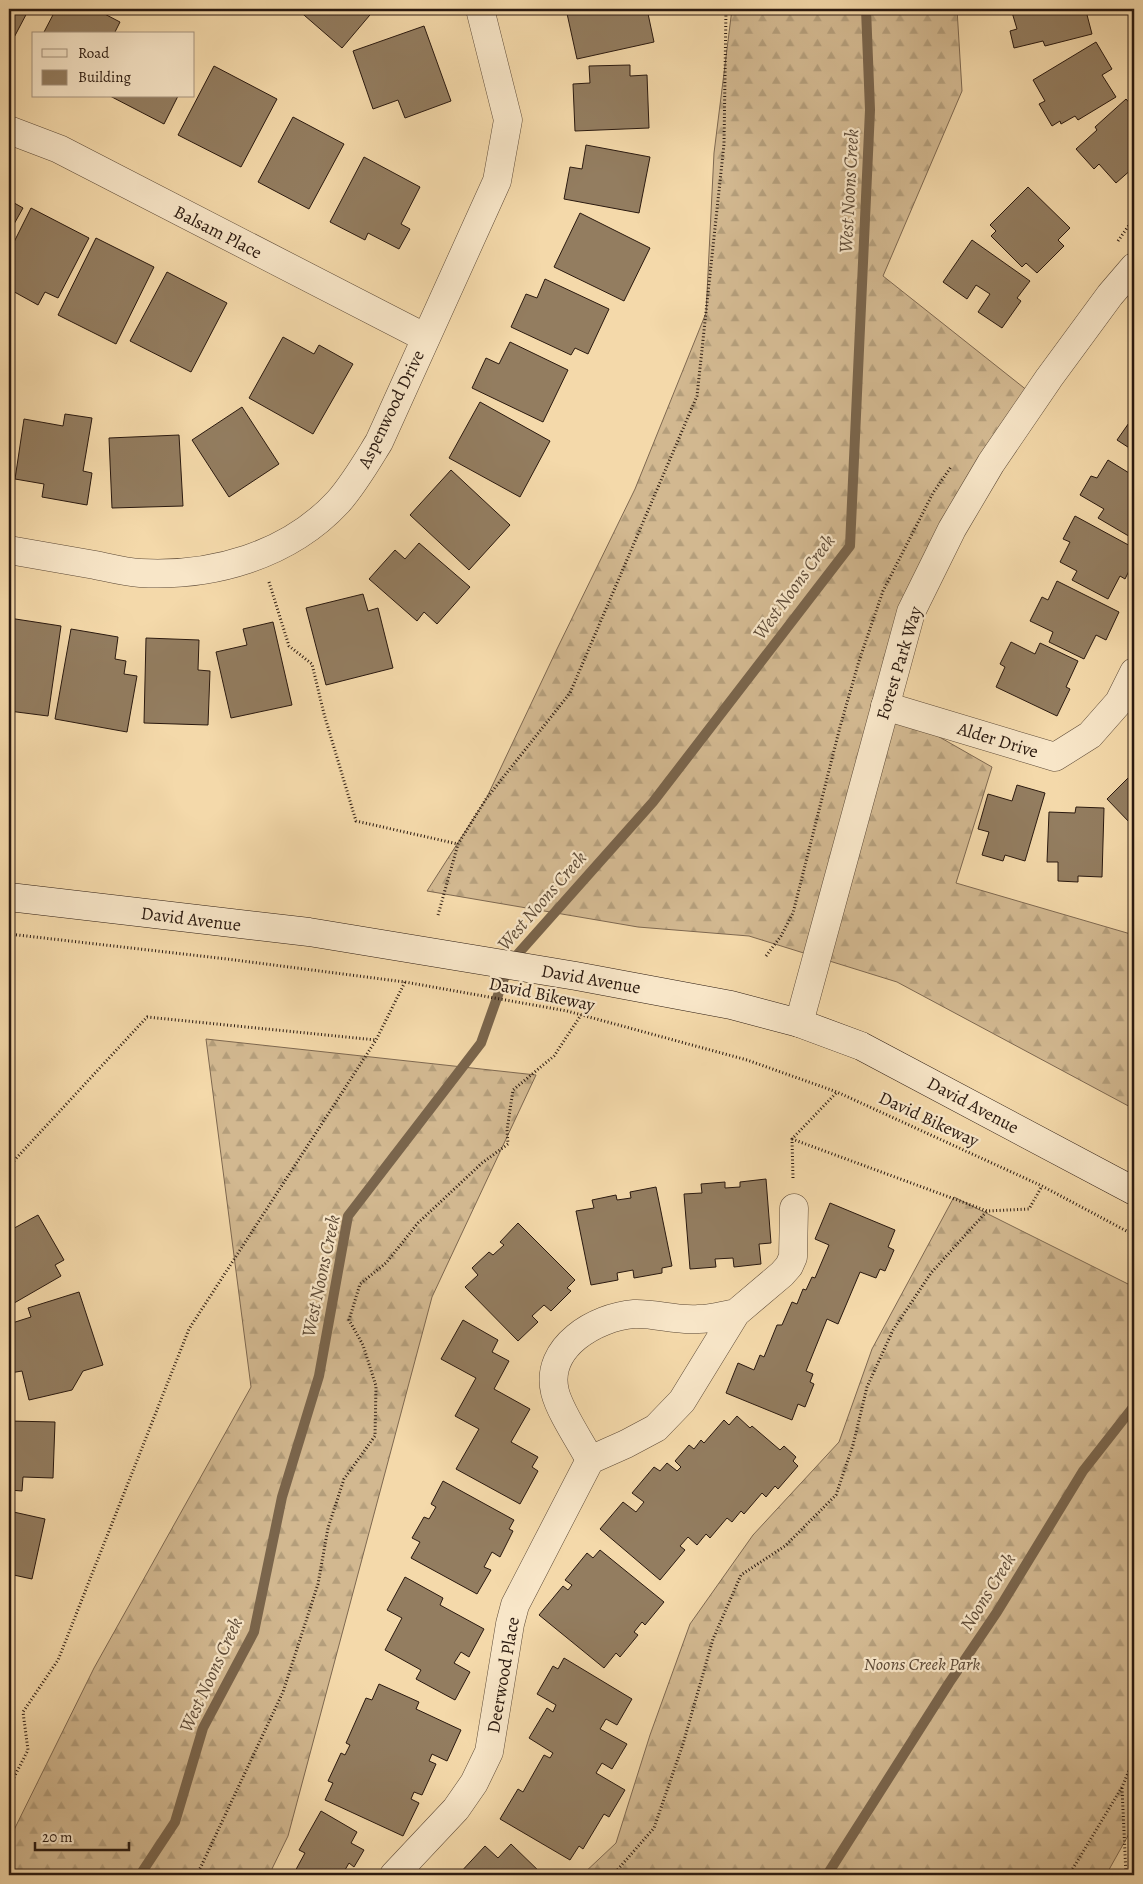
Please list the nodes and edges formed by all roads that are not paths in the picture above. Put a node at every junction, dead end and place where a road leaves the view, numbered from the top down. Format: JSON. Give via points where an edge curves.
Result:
{"nodes":[{"id":1,"x":480,"y":9,"type":"edge"},
{"id":2,"x":9,"y":130,"type":"edge"},
{"id":3,"x":1134,"y":267,"type":"edge"},
{"id":4,"x":426,"y":338,"type":"junction"},
{"id":5,"x":9,"y":550,"type":"edge"},
{"id":6,"x":1134,"y":672,"type":"edge"},
{"id":7,"x":885,"y":706,"type":"junction"},
{"id":8,"x":9,"y":897,"type":"edge"},
{"id":9,"x":799,"y":1023,"type":"junction"},
{"id":10,"x":1134,"y":1192,"type":"edge"},
{"id":11,"x":794,"y":1208,"type":"road end"},
{"id":12,"x":736,"y":1314,"type":"junction"},
{"id":13,"x":590,"y":1460,"type":"junction"},
{"id":14,"x":394,"y":1875,"type":"edge"}],
"edges":[{"from":1,"to":4,"type":"street","name":"Aspenwood Drive","via":[[508,120],[497,181]]},
{"from":2,"to":4,"type":"street","name":"Balsam Place","via":[[59,149]]},
{"from":3,"to":7,"type":"street","name":"Forest Park Way","via":[[1050,378],[952,529],[911,612]]},
{"from":4,"to":5,"type":"street","name":"Aspenwood Drive","via":[[379,442],[356,480],[313,525],[284,544],[238,562],[174,573],[139,573]]},
{"from":6,"to":7,"type":"street","name":"Alder Drive","via":[[1119,702],[1090,735],[1055,757]]},
{"from":7,"to":9,"type":"street","name":"Forest Park Way"},
{"from":8,"to":9,"type":"street","name":"David Avenue","via":[[309,932],[460,956],[731,1005]]},
{"from":9,"to":10,"type":"street","name":"David Avenue","via":[[861,1046]]},
{"from":11,"to":12,"type":"street","via":[[793,1257],[789,1266]]},
{"from":12,"to":13,"type":"street","via":[[682,1401],[656,1428]]},
{"from":12,"to":13,"type":"street","via":[[698,1320],[634,1314],[590,1327],[572,1339],[560,1354],[554,1373],[554,1392]]},
{"from":13,"to":14,"type":"street","name":"Deerwood Place","via":[[515,1604],[490,1752],[474,1784],[456,1809]]}]}
